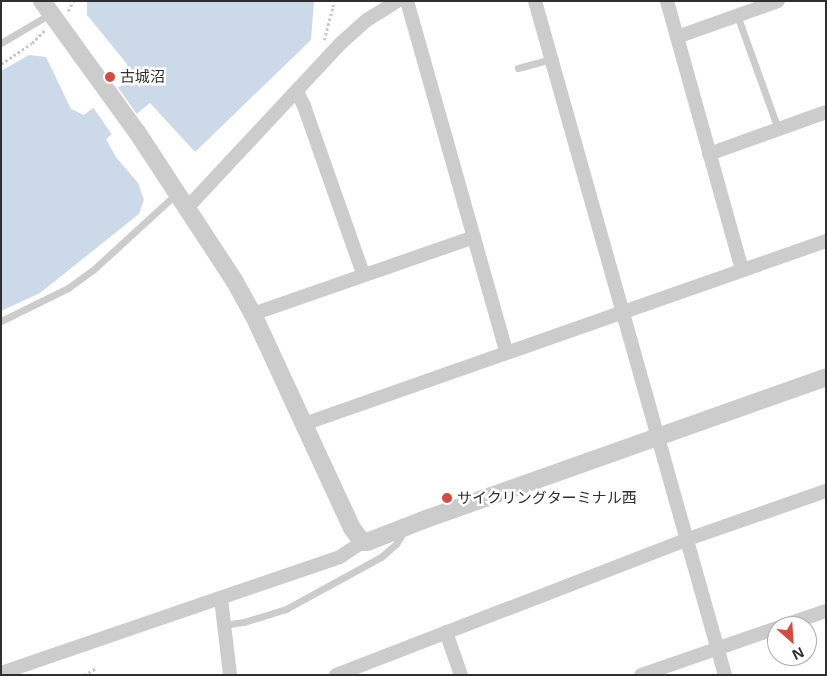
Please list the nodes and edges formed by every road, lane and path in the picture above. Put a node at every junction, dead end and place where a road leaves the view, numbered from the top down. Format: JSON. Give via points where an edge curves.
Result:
{"nodes":[{"id":1,"x":74,"y":1,"type":"edge"},
{"id":2,"x":397,"y":1,"type":"edge"},
{"id":3,"x":407,"y":1,"type":"edge"},
{"id":4,"x":535,"y":1,"type":"edge"},
{"id":5,"x":667,"y":1,"type":"edge"},
{"id":6,"x":778,"y":1,"type":"edge"},
{"id":7,"x":49,"y":12,"type":"edge"},
{"id":8,"x":737,"y":16,"type":"junction"},
{"id":9,"x":677,"y":37,"type":"junction"},
{"id":10,"x":1,"y":43,"type":"edge"},
{"id":11,"x":551,"y":59,"type":"junction"},
{"id":12,"x":1,"y":64,"type":"edge"},
{"id":13,"x":518,"y":68,"type":"dead end"},
{"id":14,"x":297,"y":92,"type":"junction"},
{"id":15,"x":826,"y":112,"type":"edge"},
{"id":16,"x":778,"y":129,"type":"junction"},
{"id":17,"x":709,"y":154,"type":"junction"},
{"id":18,"x":177,"y":193,"type":"junction"},
{"id":19,"x":187,"y":208,"type":"junction"},
{"id":20,"x":474,"y":237,"type":"junction"},
{"id":21,"x":825,"y":245,"type":"edge"},
{"id":22,"x":742,"y":270,"type":"junction"},
{"id":23,"x":363,"y":274,"type":"junction"},
{"id":24,"x":622,"y":312,"type":"junction"},
{"id":25,"x":253,"y":314,"type":"junction"},
{"id":26,"x":1,"y":322,"type":"edge"},
{"id":27,"x":506,"y":352,"type":"junction"},
{"id":28,"x":826,"y":378,"type":"edge"},
{"id":29,"x":304,"y":424,"type":"junction"},
{"id":30,"x":657,"y":436,"type":"junction"},
{"id":31,"x":826,"y":491,"type":"edge"},
{"id":32,"x":407,"y":526,"type":"junction"},
{"id":33,"x":688,"y":539,"type":"junction"},
{"id":34,"x":362,"y":542,"type":"junction"},
{"id":35,"x":221,"y":599,"type":"junction"},
{"id":36,"x":826,"y":611,"type":"edge"},
{"id":37,"x":811,"y":616,"type":"edge"},
{"id":38,"x":224,"y":625,"type":"junction"},
{"id":39,"x":767,"y":631,"type":"edge"},
{"id":40,"x":446,"y":632,"type":"junction"},
{"id":41,"x":718,"y":648,"type":"junction"},
{"id":42,"x":95,"y":669,"type":"dead end"},
{"id":43,"x":1,"y":673,"type":"edge"},
{"id":44,"x":84,"y":675,"type":"edge"},
{"id":45,"x":230,"y":675,"type":"edge"},
{"id":46,"x":336,"y":675,"type":"edge"},
{"id":47,"x":461,"y":675,"type":"edge"},
{"id":48,"x":641,"y":675,"type":"edge"},
{"id":49,"x":725,"y":675,"type":"edge"}],
"edges":[{"from":1,"to":7,"type":"path","via":[[68,11]]},
{"from":2,"to":14,"type":"street","via":[[367,20],[340,44]]},
{"from":3,"to":20,"type":"street"},
{"from":4,"to":11,"type":"street"},
{"from":5,"to":9,"type":"street"},
{"from":6,"to":8,"type":"street"},
{"from":7,"to":10,"type":"lane"},
{"from":7,"to":12,"type":"path","via":[[32,43]]},
{"from":7,"to":18,"type":"street","via":[[106,88]]},
{"from":8,"to":9,"type":"street"},
{"from":8,"to":16,"type":"lane"},
{"from":9,"to":17,"type":"street"},
{"from":11,"to":13,"type":"lane"},
{"from":11,"to":24,"type":"street"},
{"from":14,"to":19,"type":"street"},
{"from":14,"to":23,"type":"street"},
{"from":15,"to":16,"type":"street"},
{"from":16,"to":17,"type":"street"},
{"from":17,"to":22,"type":"street"},
{"from":18,"to":19,"type":"street"},
{"from":18,"to":26,"type":"lane","via":[[93,270],[68,288]]},
{"from":19,"to":25,"type":"street"},
{"from":20,"to":23,"type":"street"},
{"from":20,"to":27,"type":"street"},
{"from":21,"to":22,"type":"street"},
{"from":22,"to":24,"type":"street"},
{"from":23,"to":25,"type":"street"},
{"from":24,"to":27,"type":"street"},
{"from":24,"to":30,"type":"street"},
{"from":25,"to":29,"type":"street"},
{"from":27,"to":29,"type":"street"},
{"from":28,"to":30,"type":"street"},
{"from":29,"to":34,"type":"street","via":[[352,528]]},
{"from":30,"to":32,"type":"street"},
{"from":30,"to":33,"type":"street"},
{"from":31,"to":33,"type":"street"},
{"from":32,"to":34,"type":"street"},
{"from":32,"to":38,"type":"lane","via":[[396,544],[382,557],[286,609]]},
{"from":33,"to":40,"type":"street"},
{"from":33,"to":41,"type":"street"},
{"from":34,"to":35,"type":"street","via":[[340,557]]},
{"from":35,"to":38,"type":"street"},
{"from":35,"to":43,"type":"street"},
{"from":36,"to":37,"type":"street"},
{"from":38,"to":45,"type":"street"},
{"from":39,"to":41,"type":"street"},
{"from":40,"to":46,"type":"street"},
{"from":40,"to":47,"type":"street"},
{"from":41,"to":48,"type":"street"},
{"from":41,"to":49,"type":"street"},
{"from":42,"to":44,"type":"path"}]}
